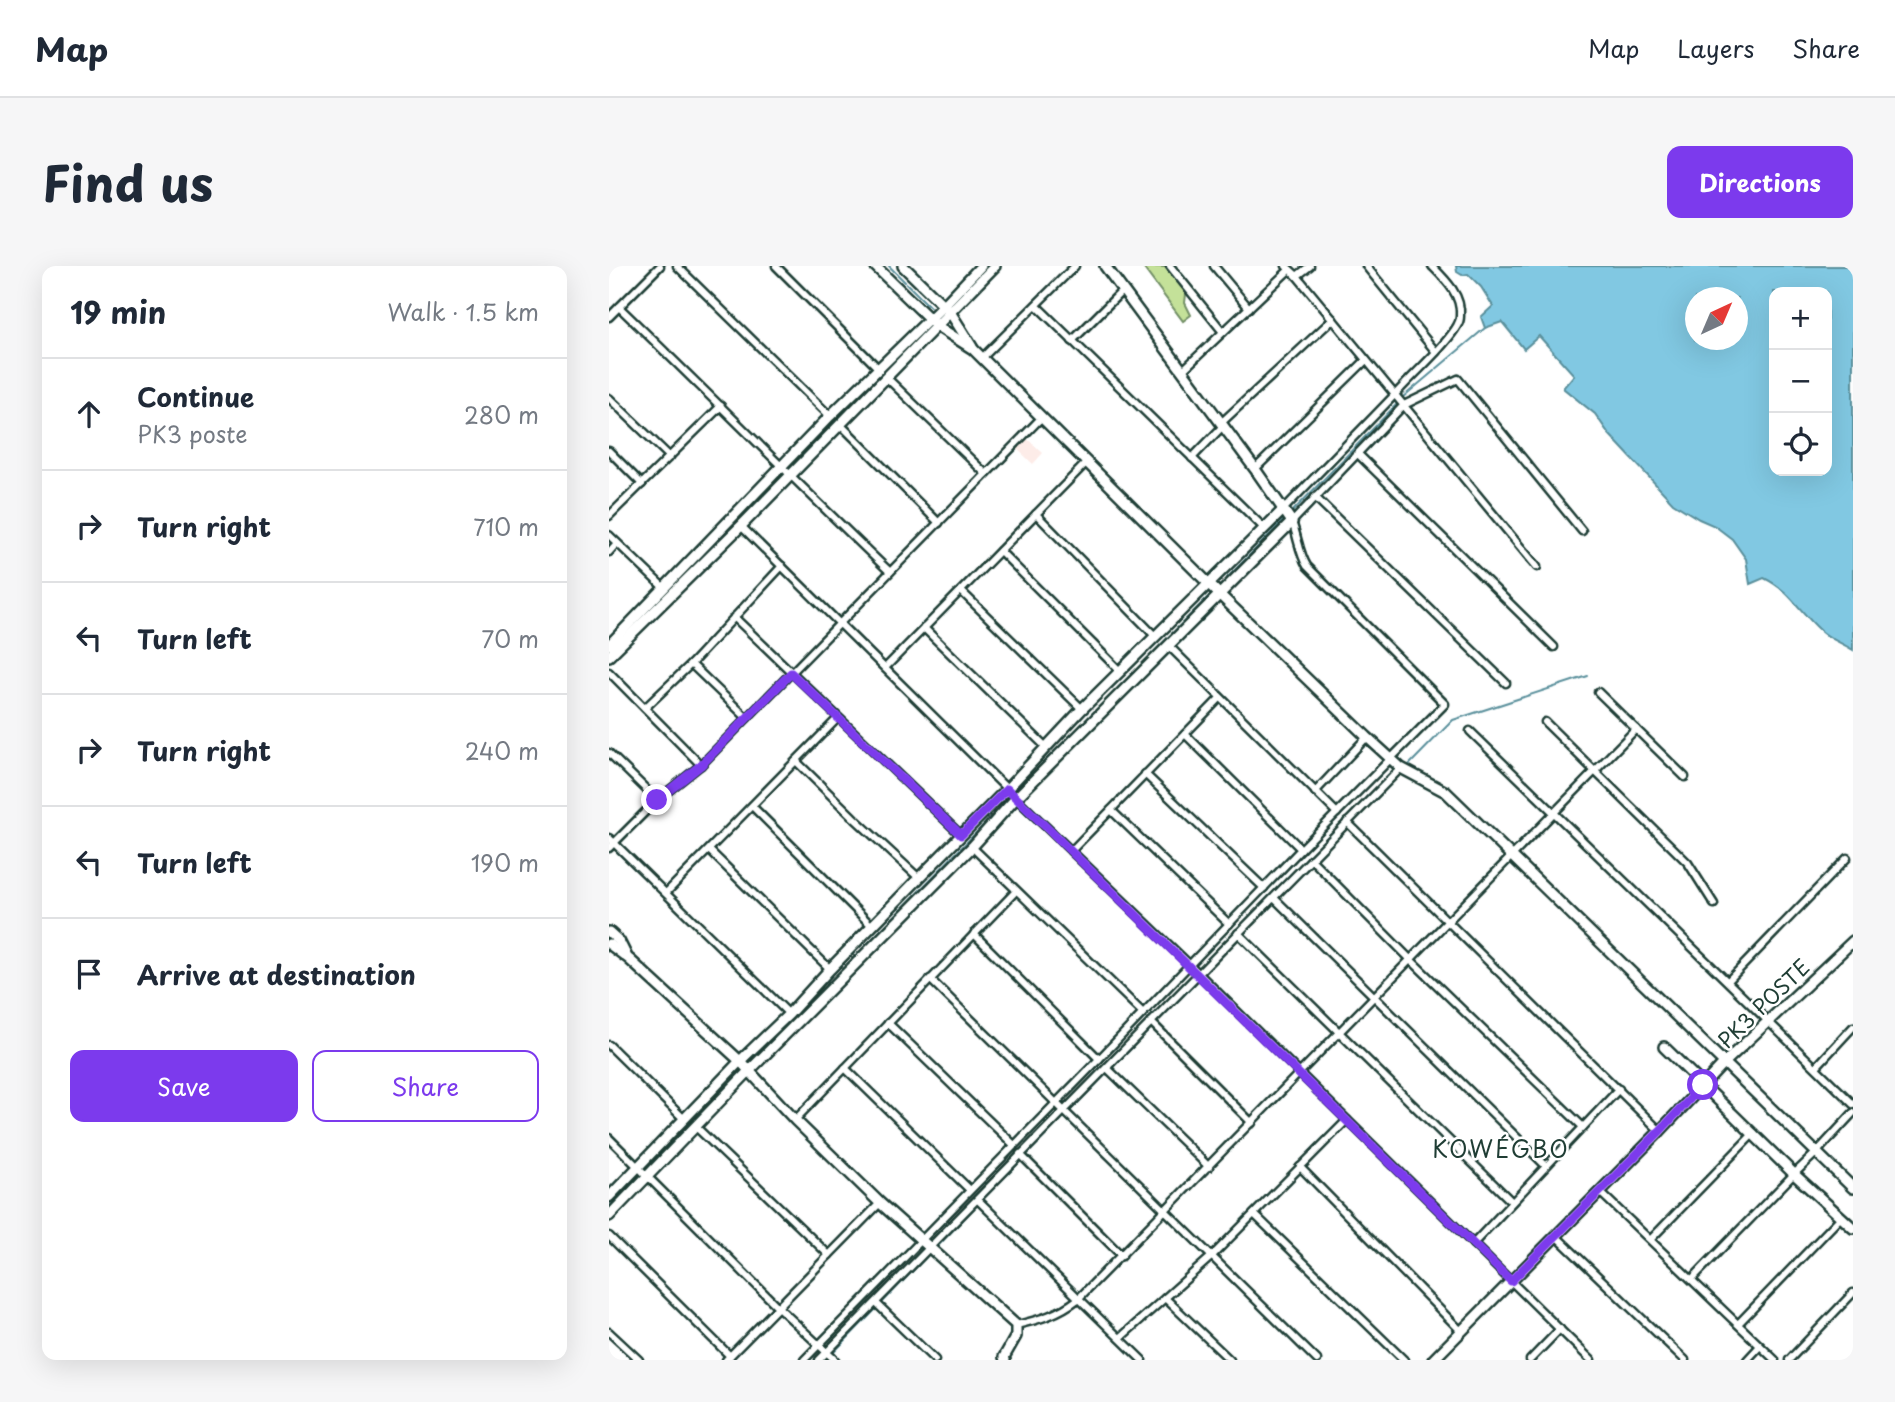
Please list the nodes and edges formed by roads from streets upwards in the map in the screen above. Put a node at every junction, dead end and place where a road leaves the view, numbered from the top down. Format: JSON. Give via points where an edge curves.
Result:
{"nodes":[{"id":1,"x":660,"y":266,"type":"edge"},
{"id":2,"x":677,"y":266,"type":"edge"},
{"id":3,"x":776,"y":266,"type":"edge"},
{"id":4,"x":875,"y":266,"type":"edge"},
{"id":5,"x":904,"y":266,"type":"edge"},
{"id":6,"x":981,"y":266,"type":"edge"},
{"id":7,"x":995,"y":266,"type":"edge"},
{"id":8,"x":1075,"y":266,"type":"edge"},
{"id":9,"x":1105,"y":266,"type":"edge"},
{"id":10,"x":1170,"y":266,"type":"edge"},
{"id":11,"x":1214,"y":266,"type":"edge"},
{"id":12,"x":1310,"y":266,"type":"edge"},
{"id":13,"x":1366,"y":266,"type":"edge"},
{"id":14,"x":1431,"y":266,"type":"edge"},
{"id":15,"x":1288,"y":268,"type":"edge"},
{"id":16,"x":1297,"y":276,"type":"junction"},
{"id":17,"x":1123,"y":290,"type":"junction"},
{"id":18,"x":1036,"y":305,"type":"junction"},
{"id":19,"x":619,"y":307,"type":"junction"},
{"id":20,"x":1249,"y":308,"type":"junction"},
{"id":21,"x":947,"y":309,"type":"junction"},
{"id":22,"x":609,"y":317,"type":"edge"},
{"id":23,"x":929,"y":318,"type":"junction"},
{"id":24,"x":1332,"y":320,"type":"junction"},
{"id":25,"x":937,"y":326,"type":"junction"},
{"id":26,"x":1223,"y":332,"type":"junction"},
{"id":27,"x":1072,"y":341,"type":"junction"},
{"id":28,"x":973,"y":349,"type":"junction"},
{"id":29,"x":1436,"y":352,"type":"junction"},
{"id":30,"x":982,"y":358,"type":"junction"},
{"id":31,"x":1366,"y":360,"type":"junction"},
{"id":32,"x":878,"y":368,"type":"junction"},
{"id":33,"x":1182,"y":371,"type":"junction"},
{"id":34,"x":887,"y":378,"type":"junction"},
{"id":35,"x":1395,"y":395,"type":"junction"},
{"id":36,"x":609,"y":398,"type":"edge"},
{"id":37,"x":1404,"y":405,"type":"junction"},
{"id":38,"x":721,"y":406,"type":"junction"},
{"id":39,"x":830,"y":416,"type":"junction"},
{"id":40,"x":1042,"y":417,"type":"junction"},
{"id":41,"x":840,"y":424,"type":"junction"},
{"id":42,"x":1222,"y":424,"type":"junction"},
{"id":43,"x":609,"y":451,"type":"edge"},
{"id":44,"x":1358,"y":454,"type":"junction"},
{"id":45,"x":670,"y":457,"type":"junction"},
{"id":46,"x":1192,"y":458,"type":"junction"},
{"id":47,"x":1087,"y":462,"type":"junction"},
{"id":48,"x":781,"y":468,"type":"junction"},
{"id":49,"x":1255,"y":469,"type":"junction"},
{"id":50,"x":986,"y":474,"type":"junction"},
{"id":51,"x":789,"y":476,"type":"junction"},
{"id":52,"x":642,"y":484,"type":"junction"},
{"id":53,"x":1315,"y":498,"type":"junction"},
{"id":54,"x":1283,"y":510,"type":"junction"},
{"id":55,"x":1036,"y":514,"type":"junction"},
{"id":56,"x":609,"y":516,"type":"edge"},
{"id":57,"x":939,"y":523,"type":"junction"},
{"id":58,"x":1292,"y":523,"type":"junction"},
{"id":59,"x":741,"y":526,"type":"junction"},
{"id":60,"x":1265,"y":529,"type":"junction"},
{"id":61,"x":1581,"y":531,"type":"dead end"},
{"id":62,"x":609,"y":535,"type":"edge"},
{"id":63,"x":617,"y":543,"type":"junction"},
{"id":64,"x":1000,"y":551,"type":"junction"},
{"id":65,"x":609,"y":552,"type":"edge"},
{"id":66,"x":782,"y":566,"type":"junction"},
{"id":67,"x":1537,"y":567,"type":"dead end"},
{"id":68,"x":890,"y":572,"type":"junction"},
{"id":69,"x":1210,"y":584,"type":"junction"},
{"id":70,"x":663,"y":587,"type":"junction"},
{"id":71,"x":961,"y":591,"type":"junction"},
{"id":72,"x":1219,"y":594,"type":"junction"},
{"id":73,"x":734,"y":617,"type":"junction"},
{"id":74,"x":840,"y":623,"type":"junction"},
{"id":75,"x":925,"y":628,"type":"junction"},
{"id":76,"x":1155,"y":636,"type":"junction"},
{"id":77,"x":609,"y":645,"type":"edge"},
{"id":78,"x":1170,"y":647,"type":"junction"},
{"id":79,"x":1554,"y":647,"type":"dead end"},
{"id":80,"x":609,"y":656,"type":"edge"},
{"id":81,"x":691,"y":664,"type":"junction"},
{"id":82,"x":885,"y":668,"type":"junction"},
{"id":83,"x":609,"y":672,"type":"edge"},
{"id":84,"x":1121,"y":672,"type":"junction"},
{"id":85,"x":791,"y":673,"type":"junction"},
{"id":86,"x":1506,"y":683,"type":"dead end"},
{"id":87,"x":1598,"y":692,"type":"dead end"},
{"id":88,"x":1220,"y":698,"type":"junction"},
{"id":89,"x":645,"y":708,"type":"junction"},
{"id":90,"x":1082,"y":709,"type":"junction"},
{"id":91,"x":747,"y":718,"type":"junction"},
{"id":92,"x":838,"y":718,"type":"junction"},
{"id":93,"x":1545,"y":722,"type":"dead end"},
{"id":94,"x":1636,"y":729,"type":"junction"},
{"id":95,"x":1470,"y":731,"type":"dead end"},
{"id":96,"x":1185,"y":734,"type":"junction"},
{"id":97,"x":1367,"y":737,"type":"junction"},
{"id":98,"x":1046,"y":747,"type":"junction"},
{"id":99,"x":609,"y":753,"type":"edge"},
{"id":100,"x":1391,"y":759,"type":"junction"},
{"id":101,"x":796,"y":761,"type":"junction"},
{"id":102,"x":701,"y":765,"type":"junction"},
{"id":103,"x":1401,"y":768,"type":"junction"},
{"id":104,"x":1595,"y":771,"type":"junction"},
{"id":105,"x":1145,"y":774,"type":"junction"},
{"id":106,"x":1685,"y":777,"type":"dead end"},
{"id":107,"x":1007,"y":789,"type":"junction"},
{"id":108,"x":1315,"y":792,"type":"junction"},
{"id":109,"x":1016,"y":798,"type":"junction"},
{"id":110,"x":657,"y":800,"type":"junction"},
{"id":111,"x":752,"y":806,"type":"junction"},
{"id":112,"x":1111,"y":810,"type":"junction"},
{"id":113,"x":1337,"y":813,"type":"junction"},
{"id":114,"x":1554,"y":813,"type":"junction"},
{"id":115,"x":1347,"y":822,"type":"junction"},
{"id":116,"x":961,"y":835,"type":"junction"},
{"id":117,"x":611,"y":843,"type":"edge"},
{"id":118,"x":972,"y":847,"type":"junction"},
{"id":119,"x":1301,"y":849,"type":"junction"},
{"id":120,"x":709,"y":850,"type":"junction"},
{"id":121,"x":1070,"y":851,"type":"junction"},
{"id":122,"x":1512,"y":856,"type":"junction"},
{"id":123,"x":1847,"y":858,"type":"dead end"},
{"id":124,"x":1311,"y":859,"type":"junction"},
{"id":125,"x":919,"y":878,"type":"junction"},
{"id":126,"x":1264,"y":888,"type":"junction"},
{"id":127,"x":1016,"y":891,"type":"junction"},
{"id":128,"x":666,"y":894,"type":"junction"},
{"id":129,"x":1274,"y":898,"type":"junction"},
{"id":130,"x":1714,"y":904,"type":"dead end"},
{"id":131,"x":1448,"y":922,"type":"junction"},
{"id":132,"x":1229,"y":924,"type":"junction"},
{"id":133,"x":872,"y":926,"type":"junction"},
{"id":134,"x":609,"y":932,"type":"edge"},
{"id":135,"x":1238,"y":933,"type":"junction"},
{"id":136,"x":974,"y":934,"type":"junction"},
{"id":137,"x":1853,"y":941,"type":"edge"},
{"id":138,"x":612,"y":946,"type":"edge"},
{"id":139,"x":1411,"y":960,"type":"junction"},
{"id":140,"x":1190,"y":965,"type":"junction"},
{"id":141,"x":830,"y":969,"type":"junction"},
{"id":142,"x":1198,"y":975,"type":"junction"},
{"id":143,"x":930,"y":979,"type":"junction"},
{"id":144,"x":1728,"y":981,"type":"junction"},
{"id":145,"x":1374,"y":997,"type":"junction"},
{"id":146,"x":1143,"y":1013,"type":"junction"},
{"id":147,"x":789,"y":1014,"type":"junction"},
{"id":148,"x":1768,"y":1020,"type":"junction"},
{"id":149,"x":1151,"y":1022,"type":"junction"},
{"id":150,"x":888,"y":1023,"type":"junction"},
{"id":151,"x":1853,"y":1027,"type":"edge"},
{"id":152,"x":1340,"y":1033,"type":"junction"},
{"id":153,"x":609,"y":1045,"type":"edge"},
{"id":154,"x":1664,"y":1047,"type":"dead end"},
{"id":155,"x":1105,"y":1052,"type":"junction"},
{"id":156,"x":1099,"y":1059,"type":"junction"},
{"id":157,"x":740,"y":1061,"type":"junction"},
{"id":158,"x":1115,"y":1061,"type":"junction"},
{"id":159,"x":1724,"y":1063,"type":"junction"},
{"id":160,"x":1816,"y":1067,"type":"junction"},
{"id":161,"x":845,"y":1068,"type":"junction"},
{"id":162,"x":1107,"y":1068,"type":"junction"},
{"id":163,"x":749,"y":1071,"type":"junction"},
{"id":164,"x":1299,"y":1074,"type":"junction"},
{"id":165,"x":1703,"y":1085,"type":"junction"},
{"id":166,"x":1619,"y":1089,"type":"junction"},
{"id":167,"x":1056,"y":1103,"type":"junction"},
{"id":168,"x":1853,"y":1104,"type":"edge"},
{"id":169,"x":1065,"y":1112,"type":"junction"},
{"id":170,"x":1853,"y":1114,"type":"edge"},
{"id":171,"x":684,"y":1119,"type":"junction"},
{"id":172,"x":795,"y":1120,"type":"junction"},
{"id":173,"x":1347,"y":1120,"type":"junction"},
{"id":174,"x":1252,"y":1123,"type":"junction"},
{"id":175,"x":696,"y":1127,"type":"junction"},
{"id":176,"x":1583,"y":1127,"type":"junction"},
{"id":177,"x":1660,"y":1131,"type":"junction"},
{"id":178,"x":1753,"y":1133,"type":"junction"},
{"id":179,"x":609,"y":1138,"type":"edge"},
{"id":180,"x":1014,"y":1145,"type":"junction"},
{"id":181,"x":1817,"y":1153,"type":"junction"},
{"id":182,"x":1020,"y":1154,"type":"junction"},
{"id":183,"x":1546,"y":1166,"type":"junction"},
{"id":184,"x":638,"y":1167,"type":"junction"},
{"id":185,"x":1209,"y":1167,"type":"junction"},
{"id":186,"x":1300,"y":1167,"type":"junction"},
{"id":187,"x":1794,"y":1174,"type":"junction"},
{"id":188,"x":648,"y":1177,"type":"junction"},
{"id":189,"x":1853,"y":1188,"type":"edge"},
{"id":190,"x":970,"y":1189,"type":"junction"},
{"id":191,"x":1600,"y":1192,"type":"junction"},
{"id":192,"x":609,"y":1197,"type":"edge"},
{"id":193,"x":978,"y":1200,"type":"junction"},
{"id":194,"x":1512,"y":1202,"type":"junction"},
{"id":195,"x":880,"y":1203,"type":"junction"},
{"id":196,"x":1165,"y":1212,"type":"junction"},
{"id":197,"x":1254,"y":1214,"type":"junction"},
{"id":198,"x":609,"y":1216,"type":"edge"},
{"id":199,"x":1842,"y":1217,"type":"junction"},
{"id":200,"x":1853,"y":1228,"type":"edge"},
{"id":201,"x":609,"y":1236,"type":"edge"},
{"id":202,"x":1556,"y":1236,"type":"junction"},
{"id":203,"x":1651,"y":1239,"type":"junction"},
{"id":204,"x":921,"y":1240,"type":"junction"},
{"id":205,"x":1473,"y":1244,"type":"junction"},
{"id":206,"x":930,"y":1248,"type":"junction"},
{"id":207,"x":829,"y":1255,"type":"junction"},
{"id":208,"x":1122,"y":1256,"type":"junction"},
{"id":209,"x":1211,"y":1257,"type":"junction"},
{"id":210,"x":1692,"y":1279,"type":"junction"},
{"id":211,"x":1511,"y":1281,"type":"junction"},
{"id":212,"x":1853,"y":1293,"type":"edge"},
{"id":213,"x":1165,"y":1298,"type":"junction"},
{"id":214,"x":1078,"y":1299,"type":"junction"},
{"id":215,"x":876,"y":1303,"type":"junction"},
{"id":216,"x":778,"y":1307,"type":"junction"},
{"id":217,"x":1738,"y":1324,"type":"junction"},
{"id":218,"x":1016,"y":1325,"type":"junction"},
{"id":219,"x":1560,"y":1329,"type":"junction"},
{"id":220,"x":1461,"y":1331,"type":"junction"},
{"id":221,"x":609,"y":1332,"type":"edge"},
{"id":222,"x":1120,"y":1338,"type":"junction"},
{"id":223,"x":820,"y":1344,"type":"junction"},
{"id":224,"x":1760,"y":1346,"type":"junction"},
{"id":225,"x":827,"y":1352,"type":"junction"},
{"id":226,"x":728,"y":1358,"type":"edge"},
{"id":227,"x":1004,"y":1359,"type":"edge"},
{"id":228,"x":639,"y":1360,"type":"edge"},
{"id":229,"x":804,"y":1360,"type":"edge"},
{"id":230,"x":819,"y":1360,"type":"edge"},
{"id":231,"x":835,"y":1360,"type":"edge"},
{"id":232,"x":935,"y":1360,"type":"edge"},
{"id":233,"x":1142,"y":1360,"type":"edge"},
{"id":234,"x":1230,"y":1360,"type":"edge"},
{"id":235,"x":1317,"y":1360,"type":"edge"},
{"id":236,"x":1404,"y":1360,"type":"edge"},
{"id":237,"x":1433,"y":1360,"type":"edge"},
{"id":238,"x":1530,"y":1360,"type":"edge"},
{"id":239,"x":1591,"y":1360,"type":"edge"},
{"id":240,"x":1685,"y":1360,"type":"edge"},
{"id":241,"x":1747,"y":1360,"type":"edge"},
{"id":242,"x":1775,"y":1360,"type":"edge"},
{"id":243,"x":1789,"y":1360,"type":"edge"}],
"edges":[{"from":1,"to":19,"type":"street"},
{"from":2,"to":39,"type":"street"},
{"from":3,"to":32,"type":"street"},
{"from":4,"to":23,"type":"street"},
{"from":5,"to":21,"type":"street"},
{"from":6,"to":21,"type":"street"},
{"from":7,"to":21,"type":"street"},
{"from":8,"to":18,"type":"street"},
{"from":9,"to":17,"type":"street"},
{"from":10,"to":26,"type":"street"},
{"from":11,"to":20,"type":"street"},
{"from":12,"to":16,"type":"street"},
{"from":13,"to":29,"type":"street"},
{"from":14,"to":29,"type":"street","via":[[1449,283],[1460,308],[1458,325]]},
{"from":15,"to":16,"type":"street"},
{"from":15,"to":20,"type":"street"},
{"from":16,"to":24,"type":"street"},
{"from":17,"to":27,"type":"street"},
{"from":17,"to":33,"type":"street"},
{"from":18,"to":27,"type":"street"},
{"from":18,"to":30,"type":"street"},
{"from":19,"to":22,"type":"street"},
{"from":19,"to":38,"type":"street"},
{"from":20,"to":26,"type":"street"},
{"from":21,"to":23,"type":"street"},
{"from":21,"to":25,"type":"street"},
{"from":21,"to":28,"type":"street"},
{"from":23,"to":25,"type":"street"},
{"from":23,"to":32,"type":"street"},
{"from":24,"to":31,"type":"street"},
{"from":24,"to":42,"type":"street"},
{"from":25,"to":28,"type":"street"},
{"from":25,"to":34,"type":"street"},
{"from":26,"to":33,"type":"street"},
{"from":27,"to":46,"type":"street"},
{"from":28,"to":30,"type":"street"},
{"from":29,"to":35,"type":"street"},
{"from":30,"to":40,"type":"street"},
{"from":31,"to":35,"type":"street"},
{"from":31,"to":49,"type":"street"},
{"from":32,"to":39,"type":"street"},
{"from":33,"to":42,"type":"street"},
{"from":34,"to":41,"type":"street"},
{"from":34,"to":50,"type":"street"},
{"from":35,"to":37,"type":"street"},
{"from":35,"to":54,"type":"street"},
{"from":36,"to":45,"type":"street"},
{"from":37,"to":44,"type":"street"},
{"from":37,"to":61,"type":"street","via":[[1458,379]]},
{"from":37,"to":67,"type":"street"},
{"from":38,"to":45,"type":"street"},
{"from":38,"to":48,"type":"street"},
{"from":39,"to":48,"type":"street"},
{"from":40,"to":47,"type":"street"},
{"from":40,"to":50,"type":"street"},
{"from":41,"to":51,"type":"street"},
{"from":41,"to":57,"type":"street"},
{"from":42,"to":46,"type":"street"},
{"from":42,"to":49,"type":"street"},
{"from":43,"to":52,"type":"street"},
{"from":44,"to":53,"type":"street"},
{"from":44,"to":79,"type":"street"},
{"from":45,"to":52,"type":"street"},
{"from":46,"to":60,"type":"street"},
{"from":47,"to":55,"type":"street"},
{"from":47,"to":69,"type":"street"},
{"from":48,"to":51,"type":"street"},
{"from":48,"to":70,"type":"street"},
{"from":49,"to":54,"type":"street"},
{"from":50,"to":57,"type":"street"},
{"from":51,"to":59,"type":"street"},
{"from":51,"to":68,"type":"street"},
{"from":52,"to":56,"type":"street"},
{"from":53,"to":58,"type":"street"},
{"from":53,"to":86,"type":"street"},
{"from":54,"to":58,"type":"street"},
{"from":54,"to":60,"type":"street"},
{"from":55,"to":64,"type":"street"},
{"from":55,"to":76,"type":"street"},
{"from":57,"to":68,"type":"street"},
{"from":58,"to":72,"type":"street"},
{"from":58,"to":100,"type":"street","via":[[1303,560],[1312,573],[1445,704]]},
{"from":59,"to":66,"type":"street"},
{"from":59,"to":80,"type":"street"},
{"from":60,"to":69,"type":"street"},
{"from":62,"to":63,"type":"street"},
{"from":63,"to":65,"type":"street"},
{"from":63,"to":70,"type":"street"},
{"from":64,"to":71,"type":"street"},
{"from":64,"to":84,"type":"street"},
{"from":66,"to":73,"type":"street"},
{"from":66,"to":74,"type":"street"},
{"from":68,"to":74,"type":"street"},
{"from":69,"to":72,"type":"street"},
{"from":69,"to":76,"type":"street"},
{"from":70,"to":77,"type":"street"},
{"from":71,"to":75,"type":"street"},
{"from":71,"to":90,"type":"street"},
{"from":72,"to":78,"type":"street"},
{"from":72,"to":97,"type":"street"},
{"from":73,"to":81,"type":"street"},
{"from":73,"to":85,"type":"street"},
{"from":74,"to":82,"type":"street"},
{"from":74,"to":85,"type":"street"},
{"from":75,"to":82,"type":"street"},
{"from":75,"to":98,"type":"street"},
{"from":76,"to":84,"type":"street"},
{"from":78,"to":88,"type":"street"},
{"from":78,"to":109,"type":"street"},
{"from":81,"to":89,"type":"street"},
{"from":81,"to":91,"type":"street"},
{"from":82,"to":107,"type":"street"},
{"from":83,"to":89,"type":"street"},
{"from":84,"to":90,"type":"street"},
{"from":85,"to":91,"type":"street"},
{"from":85,"to":92,"type":"street"},
{"from":87,"to":94,"type":"street"},
{"from":88,"to":96,"type":"street"},
{"from":88,"to":108,"type":"street"},
{"from":89,"to":102,"type":"street"},
{"from":90,"to":98,"type":"street"},
{"from":91,"to":102,"type":"street"},
{"from":92,"to":101,"type":"street"},
{"from":92,"to":116,"type":"street"},
{"from":93,"to":104,"type":"street"},
{"from":94,"to":104,"type":"street"},
{"from":94,"to":106,"type":"street"},
{"from":95,"to":114,"type":"street"},
{"from":96,"to":105,"type":"street"},
{"from":96,"to":119,"type":"street"},
{"from":97,"to":100,"type":"street"},
{"from":97,"to":108,"type":"street"},
{"from":98,"to":107,"type":"street"},
{"from":99,"to":110,"type":"street"},
{"from":100,"to":103,"type":"street"},
{"from":100,"to":113,"type":"street"},
{"from":101,"to":111,"type":"street"},
{"from":101,"to":125,"type":"street"},
{"from":102,"to":110,"type":"street"},
{"from":103,"to":115,"type":"street"},
{"from":103,"to":122,"type":"street","via":[[1446,792]]},
{"from":104,"to":114,"type":"street"},
{"from":104,"to":130,"type":"street","via":[[1688,863]]},
{"from":105,"to":112,"type":"street"},
{"from":105,"to":126,"type":"street"},
{"from":107,"to":109,"type":"street"},
{"from":107,"to":116,"type":"street"},
{"from":108,"to":113,"type":"street"},
{"from":109,"to":118,"type":"street"},
{"from":109,"to":121,"type":"street"},
{"from":110,"to":117,"type":"street"},
{"from":111,"to":120,"type":"street"},
{"from":111,"to":133,"type":"street"},
{"from":112,"to":121,"type":"street"},
{"from":112,"to":132,"type":"street"},
{"from":113,"to":119,"type":"street"},
{"from":114,"to":122,"type":"street"},
{"from":114,"to":144,"type":"street"},
{"from":115,"to":124,"type":"street"},
{"from":115,"to":131,"type":"street"},
{"from":116,"to":125,"type":"street"},
{"from":117,"to":128,"type":"street"},
{"from":118,"to":127,"type":"street"},
{"from":118,"to":163,"type":"street"},
{"from":119,"to":126,"type":"street"},
{"from":120,"to":128,"type":"street"},
{"from":120,"to":141,"type":"street"},
{"from":121,"to":140,"type":"street"},
{"from":122,"to":131,"type":"street"},
{"from":122,"to":159,"type":"street"},
{"from":123,"to":144,"type":"street"},
{"from":124,"to":129,"type":"street"},
{"from":124,"to":139,"type":"street"},
{"from":125,"to":133,"type":"street"},
{"from":126,"to":132,"type":"street"},
{"from":127,"to":136,"type":"street"},
{"from":127,"to":146,"type":"street"},
{"from":128,"to":147,"type":"street"},
{"from":129,"to":135,"type":"street"},
{"from":129,"to":145,"type":"street"},
{"from":131,"to":139,"type":"street"},
{"from":131,"to":166,"type":"street"},
{"from":132,"to":140,"type":"street"},
{"from":133,"to":141,"type":"street"},
{"from":134,"to":138,"type":"street"},
{"from":135,"to":142,"type":"street"},
{"from":135,"to":152,"type":"street"},
{"from":136,"to":143,"type":"street"},
{"from":136,"to":156,"type":"street"},
{"from":137,"to":148,"type":"street","name":"PK3 POSTE"},
{"from":138,"to":157,"type":"street"},
{"from":139,"to":145,"type":"street"},
{"from":139,"to":176,"type":"street"},
{"from":140,"to":142,"type":"street"},
{"from":140,"to":146,"type":"street"},
{"from":141,"to":147,"type":"street"},
{"from":142,"to":149,"type":"street"},
{"from":142,"to":164,"type":"street"},
{"from":143,"to":150,"type":"street"},
{"from":143,"to":167,"type":"street"},
{"from":144,"to":148,"type":"street"},
{"from":145,"to":152,"type":"street"},
{"from":145,"to":183,"type":"street"},
{"from":146,"to":155,"type":"street"},
{"from":147,"to":157,"type":"street"},
{"from":148,"to":159,"type":"street","name":"PK3 POSTE"},
{"from":148,"to":160,"type":"street"},
{"from":149,"to":158,"type":"street"},
{"from":149,"to":174,"type":"street"},
{"from":150,"to":161,"type":"street"},
{"from":150,"to":180,"type":"street"},
{"from":151,"to":160,"type":"street"},
{"from":152,"to":164,"type":"street"},
{"from":152,"to":194,"type":"street"},
{"from":153,"to":171,"type":"street"},
{"from":154,"to":165,"type":"street"},
{"from":155,"to":156,"type":"street"},
{"from":155,"to":158,"type":"street"},
{"from":156,"to":167,"type":"street"},
{"from":157,"to":163,"type":"street"},
{"from":157,"to":171,"type":"street"},
{"from":158,"to":162,"type":"street"},
{"from":159,"to":165,"type":"street","name":"PK3 POSTE"},
{"from":159,"to":181,"type":"street"},
{"from":160,"to":168,"type":"street"},
{"from":161,"to":172,"type":"street"},
{"from":161,"to":190,"type":"street"},
{"from":162,"to":169,"type":"street"},
{"from":162,"to":185,"type":"street"},
{"from":163,"to":172,"type":"street"},
{"from":163,"to":175,"type":"street"},
{"from":164,"to":173,"type":"street"},
{"from":164,"to":174,"type":"street"},
{"from":165,"to":177,"type":"street","name":"PK3 POSTE"},
{"from":165,"to":178,"type":"street"},
{"from":166,"to":176,"type":"street"},
{"from":166,"to":177,"type":"street"},
{"from":167,"to":169,"type":"street"},
{"from":167,"to":180,"type":"street"},
{"from":169,"to":182,"type":"street"},
{"from":169,"to":196,"type":"street"},
{"from":170,"to":181,"type":"street"},
{"from":171,"to":184,"type":"street"},
{"from":172,"to":195,"type":"street"},
{"from":173,"to":186,"type":"street"},
{"from":173,"to":205,"type":"street"},
{"from":174,"to":185,"type":"street"},
{"from":175,"to":188,"type":"street"},
{"from":175,"to":207,"type":"street"},
{"from":176,"to":183,"type":"street"},
{"from":177,"to":191,"type":"street","name":"PK3 POSTE"},
{"from":178,"to":187,"type":"street"},
{"from":178,"to":203,"type":"street"},
{"from":179,"to":184,"type":"street"},
{"from":180,"to":190,"type":"street"},
{"from":181,"to":187,"type":"street"},
{"from":181,"to":189,"type":"street"},
{"from":182,"to":193,"type":"street"},
{"from":182,"to":208,"type":"street"},
{"from":183,"to":194,"type":"street"},
{"from":184,"to":188,"type":"street"},
{"from":184,"to":192,"type":"street"},
{"from":185,"to":196,"type":"street"},
{"from":186,"to":197,"type":"street"},
{"from":186,"to":220,"type":"street"},
{"from":187,"to":199,"type":"street"},
{"from":187,"to":210,"type":"street"},
{"from":188,"to":198,"type":"street"},
{"from":188,"to":216,"type":"street"},
{"from":190,"to":204,"type":"street"},
{"from":191,"to":202,"type":"street","name":"PK3 POSTE"},
{"from":191,"to":203,"type":"street"},
{"from":193,"to":206,"type":"street"},
{"from":193,"to":214,"type":"street"},
{"from":194,"to":205,"type":"street"},
{"from":195,"to":204,"type":"street"},
{"from":195,"to":207,"type":"street"},
{"from":196,"to":208,"type":"street"},
{"from":196,"to":209,"type":"street"},
{"from":197,"to":209,"type":"street"},
{"from":197,"to":236,"type":"street"},
{"from":199,"to":200,"type":"street"},
{"from":199,"to":217,"type":"street"},
{"from":201,"to":226,"type":"street"},
{"from":202,"to":211,"type":"street","name":"PK3 POSTE"},
{"from":202,"to":240,"type":"street"},
{"from":203,"to":210,"type":"street"},
{"from":204,"to":206,"type":"street"},
{"from":204,"to":223,"type":"street"},
{"from":205,"to":211,"type":"street"},
{"from":206,"to":215,"type":"street"},
{"from":206,"to":218,"type":"street"},
{"from":207,"to":216,"type":"street"},
{"from":208,"to":214,"type":"street"},
{"from":209,"to":213,"type":"street"},
{"from":209,"to":235,"type":"street"},
{"from":210,"to":217,"type":"street"},
{"from":211,"to":219,"type":"street"},
{"from":211,"to":220,"type":"street","name":"PK3 POSTE"},
{"from":212,"to":243,"type":"street"},
{"from":213,"to":222,"type":"street"},
{"from":213,"to":234,"type":"street"},
{"from":214,"to":218,"type":"street","via":[[1051,1315]]},
{"from":214,"to":222,"type":"street"},
{"from":215,"to":225,"type":"street"},
{"from":215,"to":232,"type":"street"},
{"from":216,"to":223,"type":"street"},
{"from":216,"to":226,"type":"street"},
{"from":217,"to":224,"type":"street"},
{"from":218,"to":227,"type":"street","via":[[1016,1336]]},
{"from":219,"to":238,"type":"street"},
{"from":219,"to":239,"type":"street"},
{"from":220,"to":237,"type":"street","name":"PK3 POSTE"},
{"from":221,"to":228,"type":"street"},
{"from":222,"to":233,"type":"street"},
{"from":223,"to":225,"type":"street"},
{"from":223,"to":229,"type":"street"},
{"from":224,"to":241,"type":"street"},
{"from":224,"to":242,"type":"street"},
{"from":225,"to":230,"type":"street"},
{"from":225,"to":231,"type":"street"}]}
